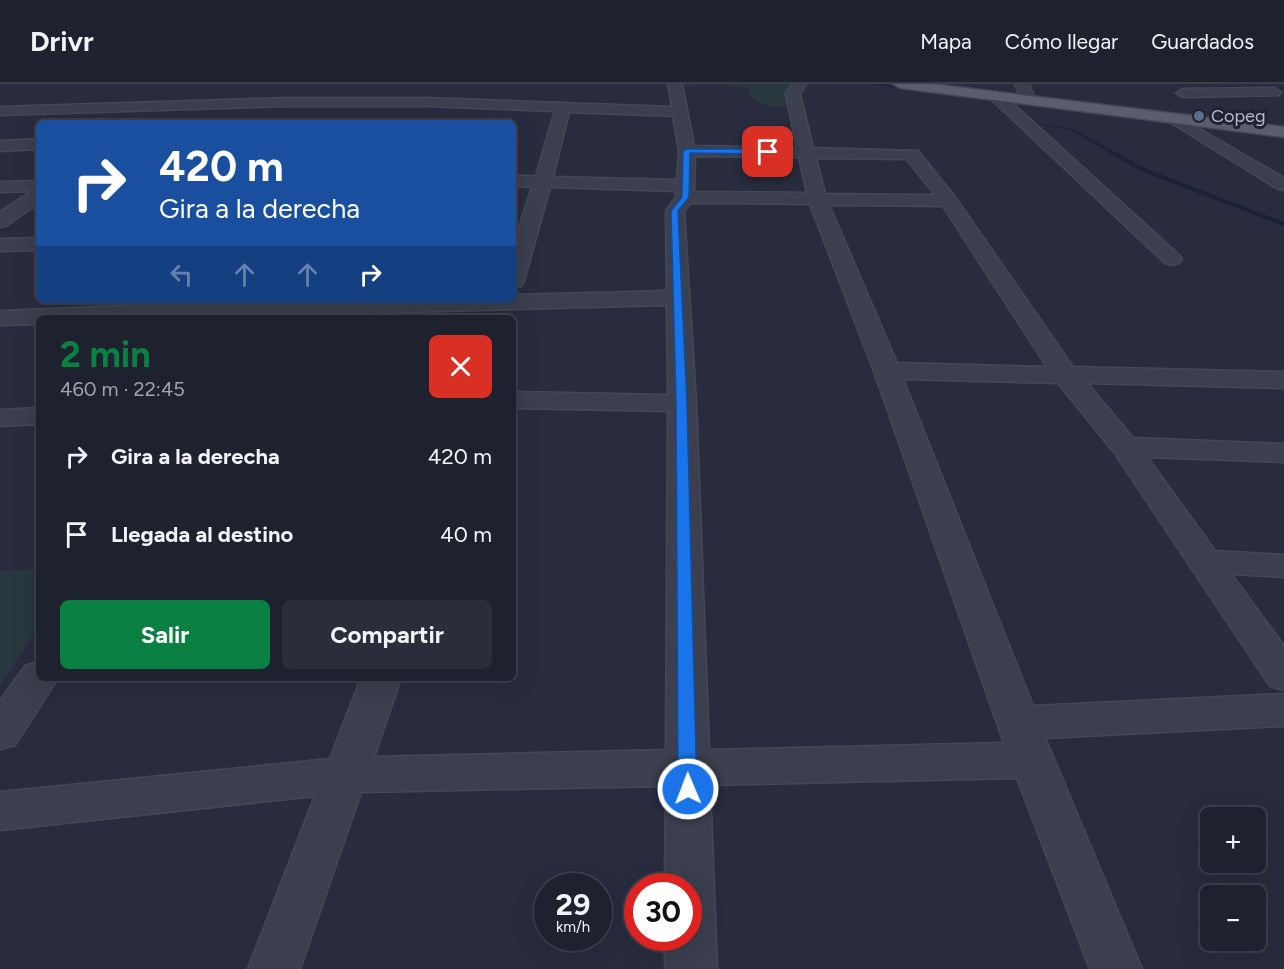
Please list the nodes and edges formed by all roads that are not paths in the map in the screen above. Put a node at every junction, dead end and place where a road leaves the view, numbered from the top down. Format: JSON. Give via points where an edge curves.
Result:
{"nodes":[{"id":1,"x":440,"y":84,"type":"edge"},
{"id":2,"x":675,"y":84,"type":"edge"},
{"id":3,"x":799,"y":84,"type":"edge"},
{"id":4,"x":900,"y":84,"type":"edge"},
{"id":5,"x":1022,"y":84,"type":"edge"},
{"id":6,"x":1258,"y":84,"type":"edge"},
{"id":7,"x":192,"y":89,"type":"dead end"},
{"id":8,"x":586,"y":91,"type":"dead end"},
{"id":9,"x":1183,"y":93,"type":"dead end"},
{"id":10,"x":1279,"y":95,"type":"edge"},
{"id":11,"x":996,"y":96,"type":"junction"},
{"id":12,"x":1028,"y":100,"type":"junction"},
{"id":13,"x":426,"y":102,"type":"junction"},
{"id":14,"x":169,"y":106,"type":"junction"},
{"id":15,"x":571,"y":107,"type":"junction"},
{"id":16,"x":0,"y":111,"type":"edge"},
{"id":17,"x":680,"y":112,"type":"junction"},
{"id":18,"x":417,"y":116,"type":"dead end"},
{"id":19,"x":1175,"y":119,"type":"junction"},
{"id":20,"x":149,"y":120,"type":"edge"},
{"id":21,"x":1284,"y":132,"type":"edge"},
{"id":22,"x":36,"y":144,"type":"edge"},
{"id":23,"x":0,"y":146,"type":"edge"},
{"id":24,"x":687,"y":151,"type":"junction"},
{"id":25,"x":808,"y":152,"type":"junction"},
{"id":26,"x":516,"y":181,"type":"edge"},
{"id":27,"x":543,"y":181,"type":"junction"},
{"id":28,"x":1284,"y":185,"type":"edge"},
{"id":29,"x":36,"y":186,"type":"edge"},
{"id":30,"x":0,"y":187,"type":"edge"},
{"id":31,"x":686,"y":192,"type":"junction"},
{"id":32,"x":36,"y":197,"type":"edge"},
{"id":33,"x":817,"y":198,"type":"junction"},
{"id":34,"x":949,"y":201,"type":"junction"},
{"id":35,"x":0,"y":221,"type":"edge"},
{"id":36,"x":36,"y":244,"type":"edge"},
{"id":37,"x":0,"y":245,"type":"edge"},
{"id":38,"x":1172,"y":259,"type":"dead end"},
{"id":39,"x":516,"y":270,"type":"edge"},
{"id":40,"x":676,"y":298,"type":"junction"},
{"id":41,"x":516,"y":300,"type":"edge"},
{"id":42,"x":420,"y":303,"type":"edge"},
{"id":43,"x":274,"y":308,"type":"edge"},
{"id":44,"x":82,"y":315,"type":"edge"},
{"id":45,"x":36,"y":317,"type":"edge"},
{"id":46,"x":0,"y":318,"type":"edge"},
{"id":47,"x":887,"y":371,"type":"junction"},
{"id":48,"x":1064,"y":374,"type":"junction"},
{"id":49,"x":1284,"y":380,"type":"edge"},
{"id":50,"x":516,"y":400,"type":"edge"},
{"id":51,"x":681,"y":403,"type":"junction"},
{"id":52,"x":36,"y":416,"type":"edge"},
{"id":53,"x":0,"y":418,"type":"edge"},
{"id":54,"x":1125,"y":447,"type":"junction"},
{"id":55,"x":1284,"y":453,"type":"edge"},
{"id":56,"x":1204,"y":561,"type":"junction"},
{"id":57,"x":1284,"y":566,"type":"edge"},
{"id":58,"x":1277,"y":657,"type":"edge"},
{"id":59,"x":36,"y":680,"type":"edge"},
{"id":60,"x":380,"y":681,"type":"edge"},
{"id":61,"x":1284,"y":710,"type":"edge"},
{"id":62,"x":0,"y":733,"type":"edge"},
{"id":63,"x":1025,"y":742,"type":"junction"},
{"id":64,"x":687,"y":766,"type":"junction"},
{"id":65,"x":346,"y":775,"type":"junction"},
{"id":66,"x":0,"y":811,"type":"edge"},
{"id":67,"x":274,"y":969,"type":"edge"},
{"id":68,"x":691,"y":969,"type":"edge"},
{"id":69,"x":1116,"y":969,"type":"edge"}],
"edges":[{"from":1,"to":13,"type":"street"},
{"from":2,"to":17,"type":"street"},
{"from":3,"to":25,"type":"street","via":[[793,94]]},
{"from":4,"to":11,"type":"main road"},
{"from":5,"to":12,"type":"street"},
{"from":6,"to":10,"type":"street"},
{"from":7,"to":14,"type":"street"},
{"from":8,"to":15,"type":"street"},
{"from":9,"to":10,"type":"street"},
{"from":11,"to":12,"type":"main road"},
{"from":11,"to":38,"type":"street"},
{"from":12,"to":19,"type":"main road"},
{"from":13,"to":14,"type":"street"},
{"from":13,"to":15,"type":"street"},
{"from":13,"to":18,"type":"street"},
{"from":14,"to":16,"type":"street"},
{"from":14,"to":20,"type":"street"},
{"from":15,"to":17,"type":"street"},
{"from":15,"to":27,"type":"street"},
{"from":17,"to":24,"type":"street"},
{"from":19,"to":21,"type":"main road"},
{"from":19,"to":28,"type":"street"},
{"from":22,"to":23,"type":"street"},
{"from":24,"to":25,"type":"street"},
{"from":24,"to":31,"type":"street"},
{"from":25,"to":33,"type":"street"},
{"from":25,"to":34,"type":"street","via":[[912,154]]},
{"from":26,"to":27,"type":"street"},
{"from":27,"to":31,"type":"street"},
{"from":27,"to":39,"type":"street"},
{"from":29,"to":30,"type":"street"},
{"from":31,"to":33,"type":"street"},
{"from":31,"to":40,"type":"street","via":[[675,211]]},
{"from":32,"to":35,"type":"street"},
{"from":33,"to":34,"type":"street"},
{"from":33,"to":47,"type":"street"},
{"from":34,"to":48,"type":"street"},
{"from":36,"to":37,"type":"street"},
{"from":40,"to":41,"type":"street"},
{"from":40,"to":51,"type":"street"},
{"from":42,"to":43,"type":"street"},
{"from":43,"to":44,"type":"street"},
{"from":45,"to":46,"type":"street"},
{"from":47,"to":48,"type":"street"},
{"from":47,"to":63,"type":"street"},
{"from":48,"to":49,"type":"street"},
{"from":48,"to":54,"type":"street"},
{"from":50,"to":51,"type":"street"},
{"from":51,"to":64,"type":"street"},
{"from":52,"to":53,"type":"street"},
{"from":54,"to":55,"type":"street"},
{"from":54,"to":56,"type":"street"},
{"from":56,"to":57,"type":"street"},
{"from":56,"to":58,"type":"street"},
{"from":59,"to":62,"type":"street"},
{"from":60,"to":65,"type":"street"},
{"from":61,"to":63,"type":"street"},
{"from":63,"to":64,"type":"street"},
{"from":63,"to":69,"type":"street"},
{"from":64,"to":65,"type":"street"},
{"from":64,"to":68,"type":"street"},
{"from":65,"to":66,"type":"street"},
{"from":65,"to":67,"type":"street"}]}
